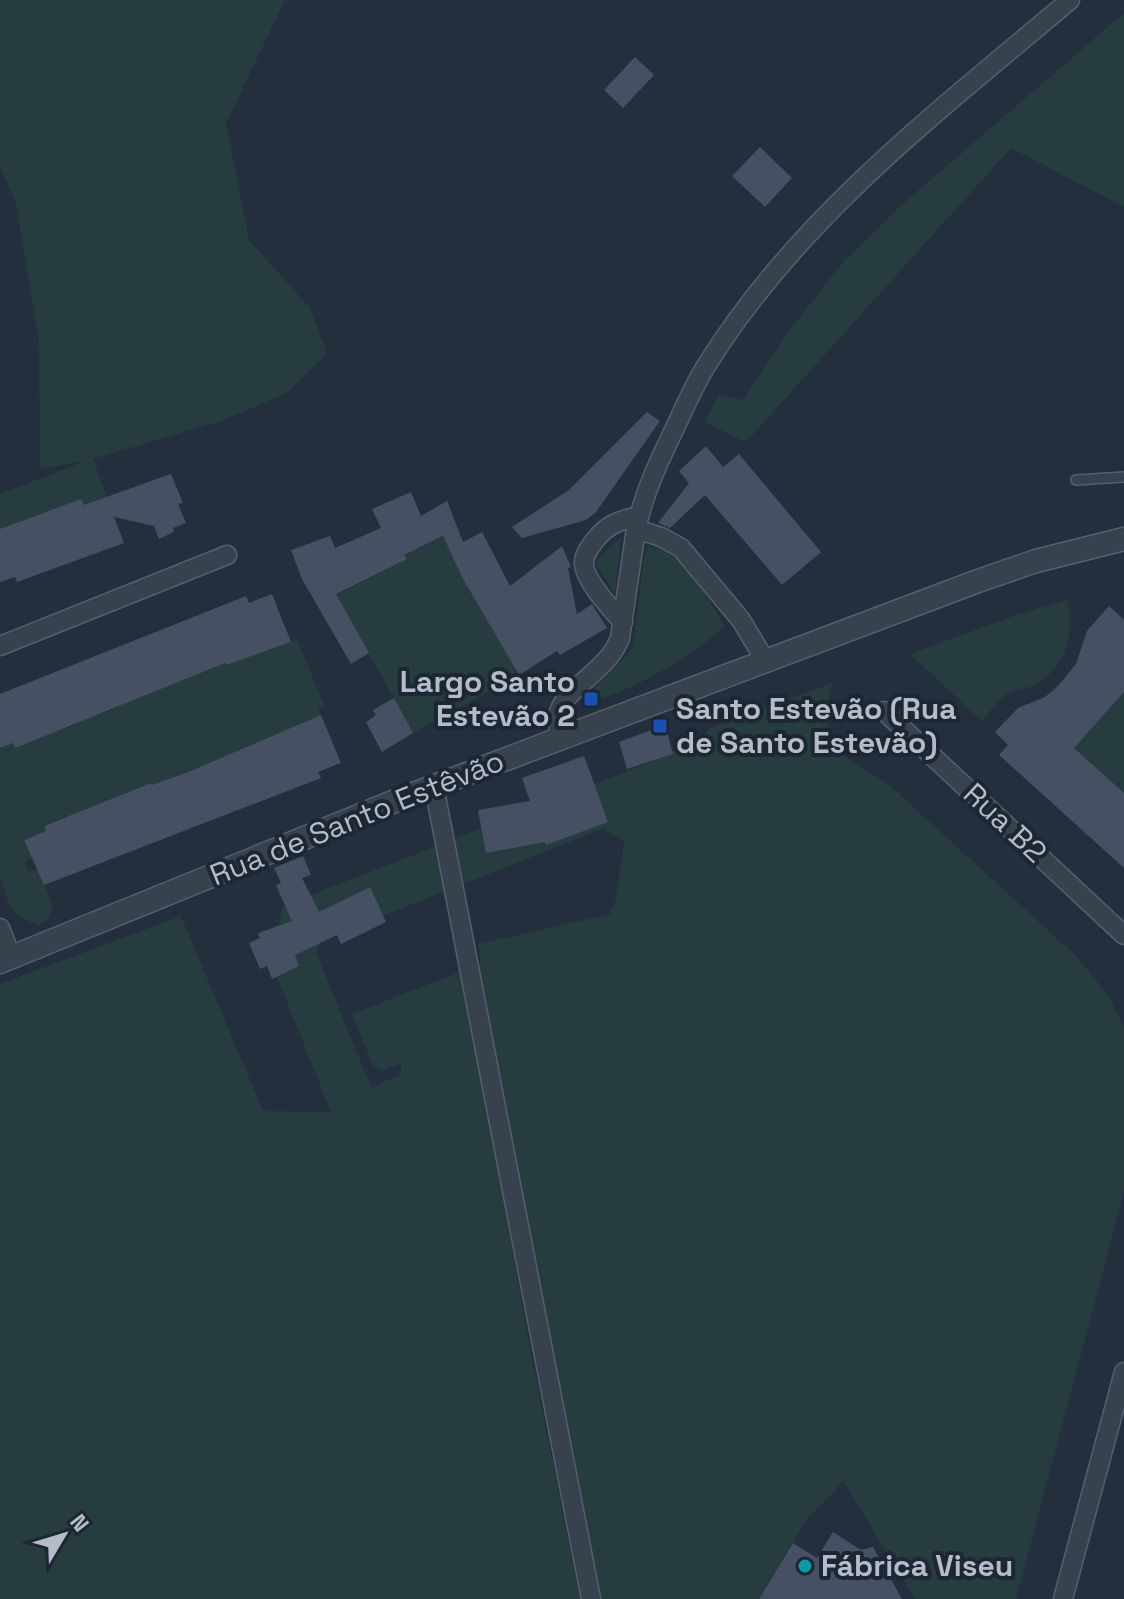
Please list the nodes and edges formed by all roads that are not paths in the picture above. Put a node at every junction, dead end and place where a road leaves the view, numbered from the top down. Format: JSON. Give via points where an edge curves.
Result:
{"nodes":[{"id":1,"x":1064,"y":2,"type":"edge"},
{"id":2,"x":1124,"y":477,"type":"edge"},
{"id":3,"x":1076,"y":480,"type":"dead end"},
{"id":4,"x":638,"y":523,"type":"junction"},
{"id":5,"x":1124,"y":539,"type":"edge"},
{"id":6,"x":1124,"y":551,"type":"edge"},
{"id":7,"x":1069,"y":552,"type":"junction"},
{"id":8,"x":227,"y":555,"type":"dead end"},
{"id":9,"x":623,"y":622,"type":"junction"},
{"id":10,"x":0,"y":646,"type":"edge"},
{"id":11,"x":766,"y":662,"type":"junction"},
{"id":12,"x":884,"y":711,"type":"dead end"},
{"id":13,"x":559,"y":738,"type":"junction"},
{"id":14,"x":434,"y":786,"type":"junction"},
{"id":15,"x":0,"y":928,"type":"edge"},
{"id":16,"x":1124,"y":935,"type":"edge"},
{"id":17,"x":6,"y":959,"type":"edge"},
{"id":18,"x":1124,"y":1372,"type":"edge"},
{"id":19,"x":1116,"y":1429,"type":"edge"},
{"id":20,"x":591,"y":1597,"type":"edge"},
{"id":21,"x":1063,"y":1599,"type":"edge"}],
"edges":[{"from":1,"to":4,"type":"street","via":[[882,160],[786,259],[706,365],[647,484]]},
{"from":2,"to":3,"type":"lane"},
{"from":4,"to":9,"type":"street"},
{"from":4,"to":9,"type":"street","via":[[610,524],[584,559],[586,571]]},
{"from":4,"to":11,"type":"street","via":[[681,548],[741,620]]},
{"from":5,"to":7,"type":"street","name":"Rua de Santo Estêvão"},
{"from":6,"to":7,"type":"street"},
{"from":7,"to":11,"type":"street","name":"Rua de Santo Estêvão"},
{"from":8,"to":10,"type":"street"},
{"from":9,"to":13,"type":"street","via":[[615,653],[573,691],[559,712]]},
{"from":11,"to":13,"type":"street","name":"Rua de Santo Estêvão"},
{"from":12,"to":16,"type":"street","name":"Rua B2"},
{"from":13,"to":14,"type":"street","name":"Rua de Santo Estêvão"},
{"from":14,"to":17,"type":"street","name":"Rua de Santo Estêvão"},
{"from":14,"to":20,"type":"street"},
{"from":15,"to":17,"type":"street"},
{"from":18,"to":19,"type":"street"},
{"from":19,"to":21,"type":"street"}]}
